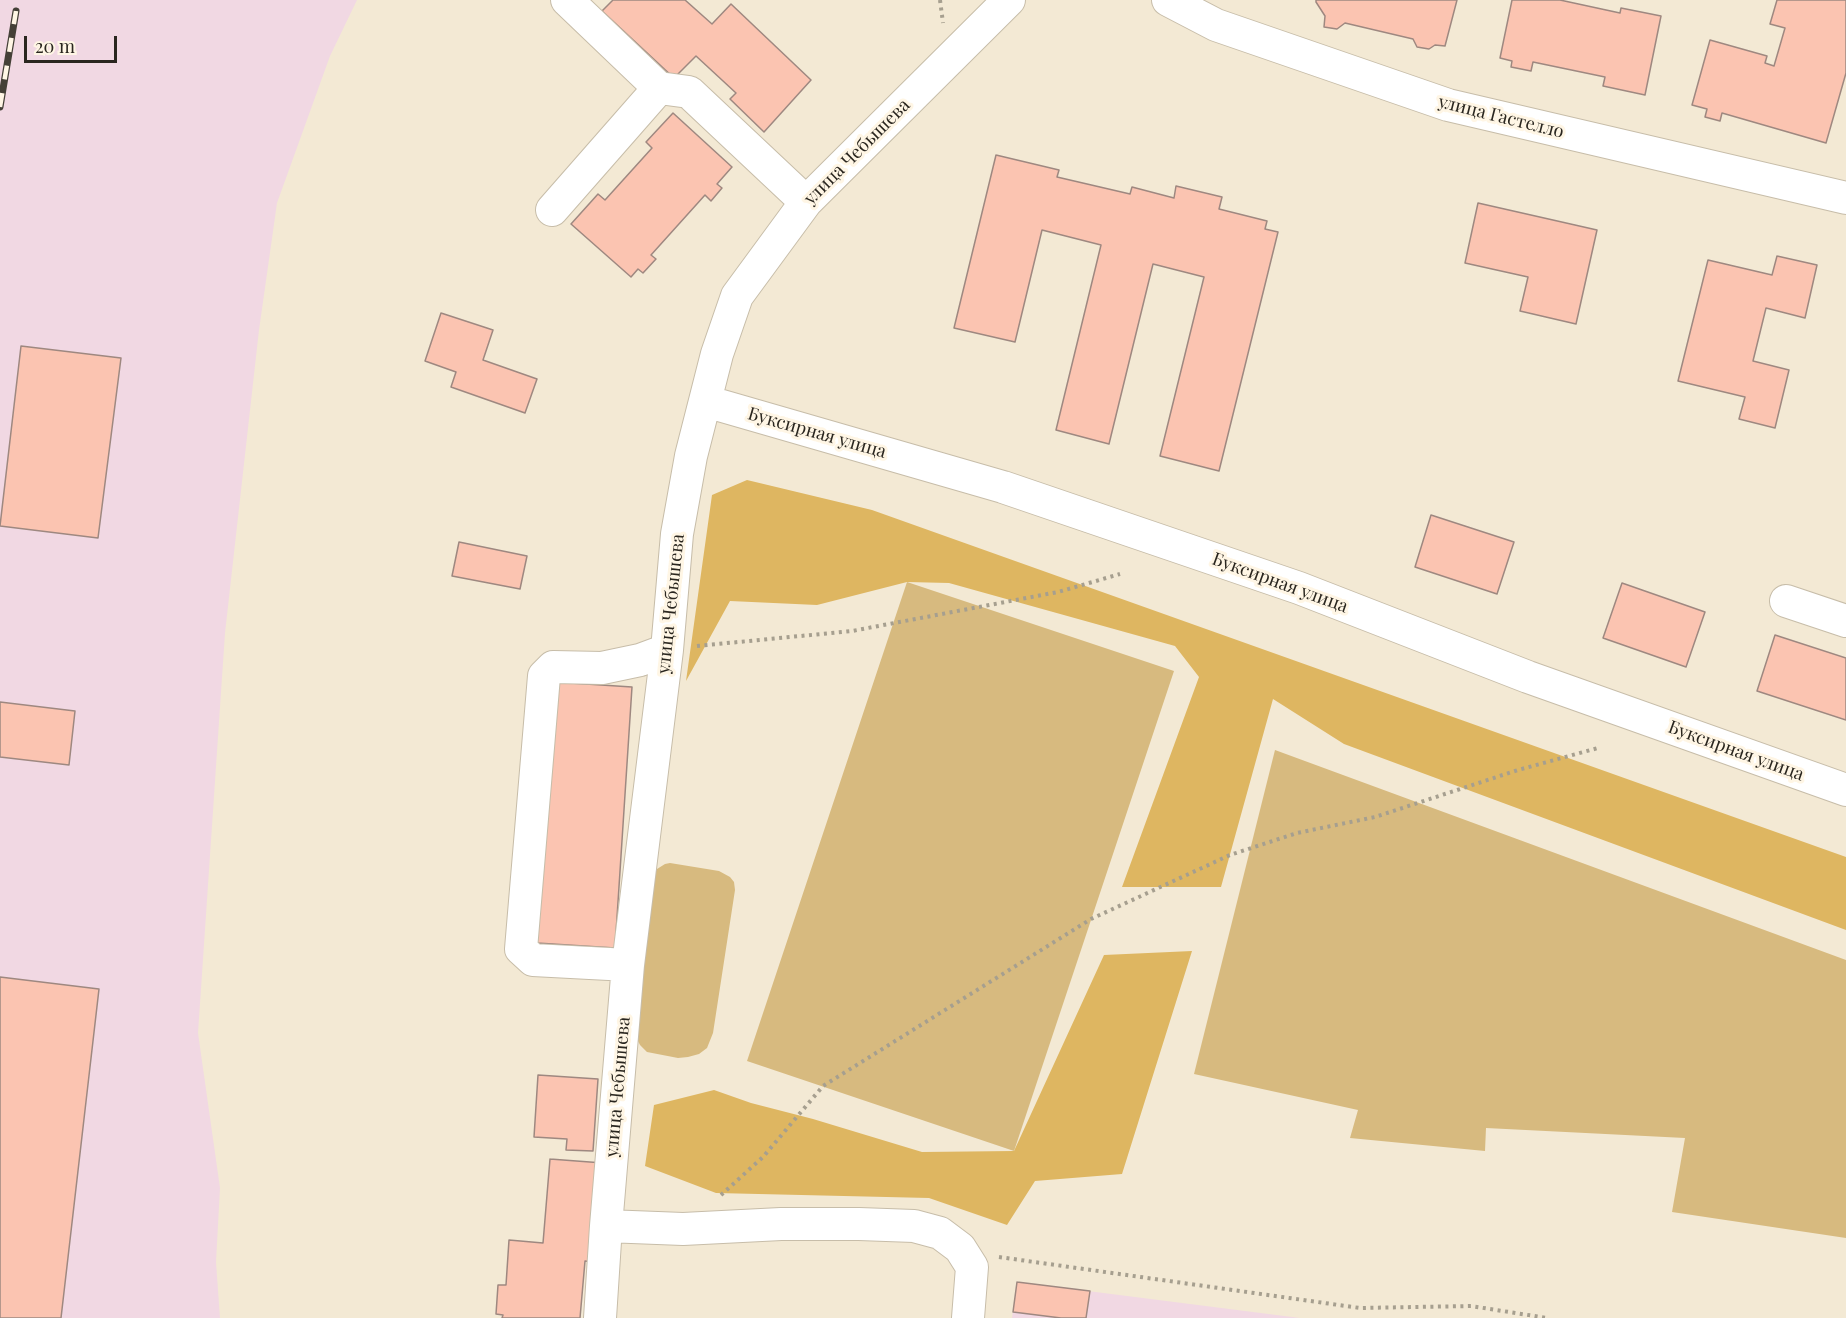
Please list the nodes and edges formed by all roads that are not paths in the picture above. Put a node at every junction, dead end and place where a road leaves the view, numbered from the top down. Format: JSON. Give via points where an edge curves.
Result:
{"nodes":[{"id":1,"x":567,"y":0,"type":"edge"},
{"id":2,"x":1009,"y":0,"type":"edge"},
{"id":3,"x":1168,"y":0,"type":"edge"},
{"id":4,"x":1219,"y":13,"type":"edge"},
{"id":5,"x":659,"y":88,"type":"junction"},
{"id":6,"x":1844,"y":190,"type":"edge"},
{"id":7,"x":806,"y":202,"type":"junction"},
{"id":8,"x":552,"y":210,"type":"dead end"},
{"id":9,"x":705,"y":401,"type":"junction"},
{"id":10,"x":1786,"y":601,"type":"dead end"},
{"id":11,"x":1846,"y":621,"type":"edge"},
{"id":12,"x":667,"y":650,"type":"junction"},
{"id":13,"x":1846,"y":790,"type":"edge"},
{"id":14,"x":628,"y":965,"type":"junction"},
{"id":15,"x":606,"y":1226,"type":"junction"},
{"id":16,"x":600,"y":1318,"type":"edge"},
{"id":17,"x":968,"y":1318,"type":"edge"}],
"edges":[{"from":1,"to":5,"type":"street"},
{"from":2,"to":7,"type":"street","name":"улица Чебышева"},
{"from":3,"to":4,"type":"street","name":"улица Гастелло"},
{"from":4,"to":6,"type":"street","name":"улица Гастелло","via":[[1448,105]]},
{"from":5,"to":7,"type":"street","via":[[688,92]]},
{"from":5,"to":8,"type":"street"},
{"from":7,"to":9,"type":"street","name":"улица Чебышева","via":[[737,296]]},
{"from":9,"to":12,"type":"street","name":"улица Чебышева","via":[[678,534]]},
{"from":9,"to":13,"type":"street","name":"Буксирная улица","via":[[1003,487],[1299,588],[1528,677]]},
{"from":10,"to":11,"type":"street"},
{"from":12,"to":14,"type":"street","name":"улица Чебышева"},
{"from":12,"to":14,"type":"street","via":[[602,668],[553,667],[544,676],[521,949],[533,960]]},
{"from":14,"to":15,"type":"street","name":"улица Чебышева"},
{"from":15,"to":16,"type":"street","name":"улица Чебышева"},
{"from":15,"to":17,"type":"street","via":[[914,1226],[940,1233],[960,1248],[972,1267]]}]}
